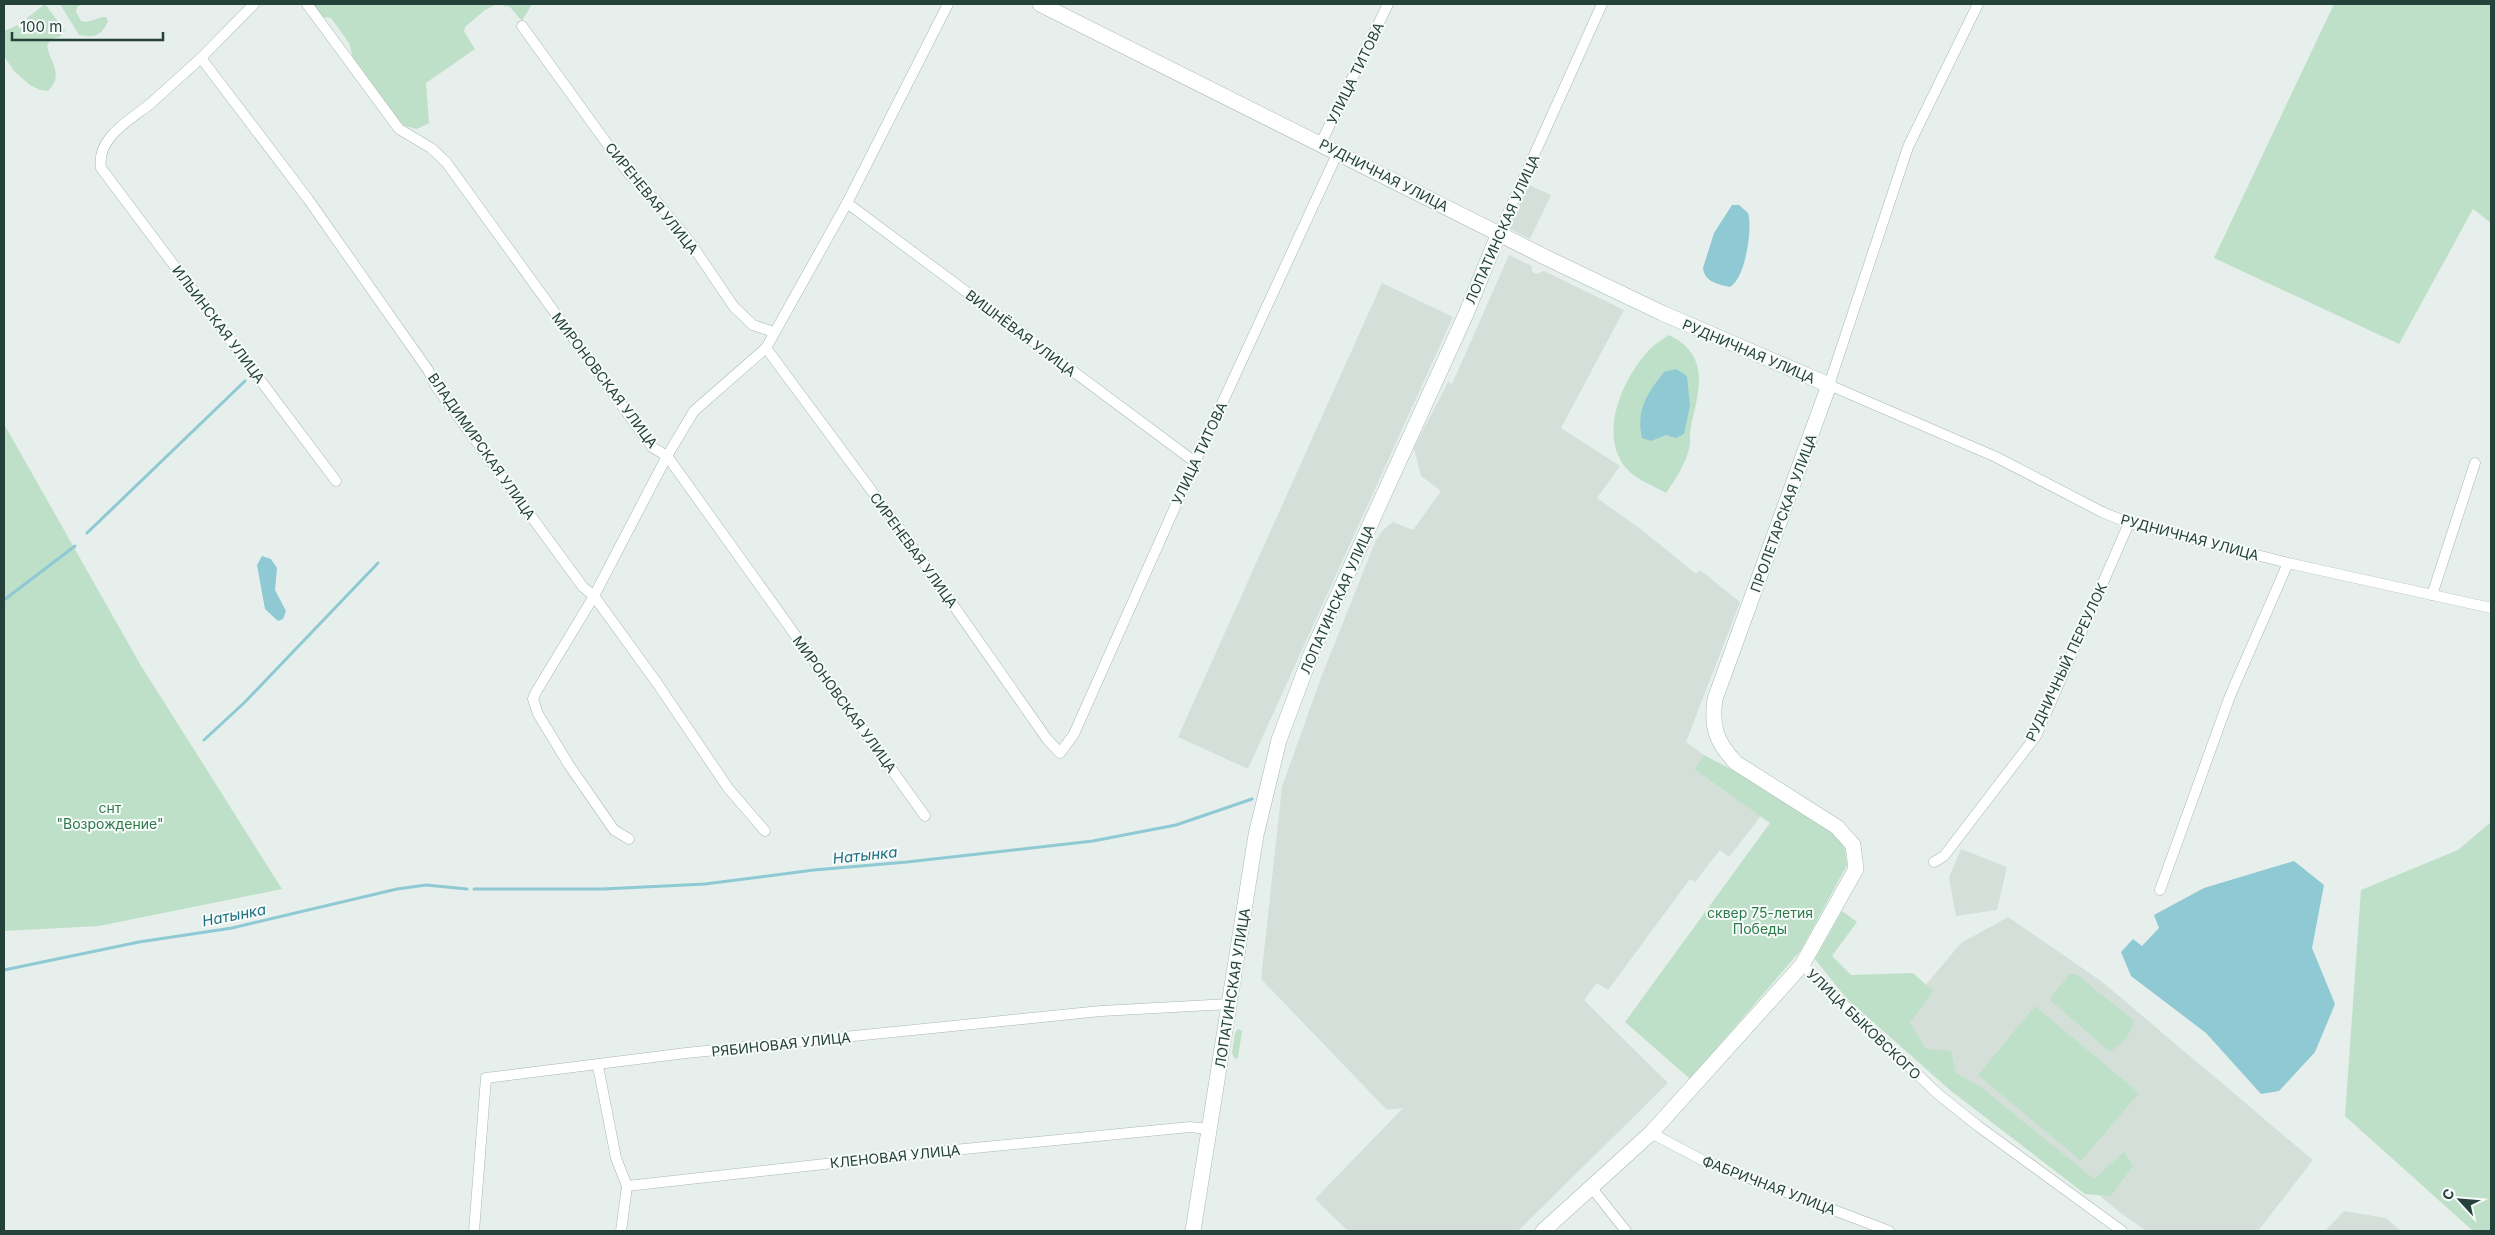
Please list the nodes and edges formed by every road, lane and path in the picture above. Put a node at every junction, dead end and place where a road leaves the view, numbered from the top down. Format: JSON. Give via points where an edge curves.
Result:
{"nodes":[{"id":1,"x":254,"y":4,"type":"edge"},
{"id":2,"x":307,"y":4,"type":"edge"},
{"id":3,"x":948,"y":4,"type":"edge"},
{"id":4,"x":1040,"y":4,"type":"edge"},
{"id":5,"x":1388,"y":4,"type":"edge"},
{"id":6,"x":1602,"y":4,"type":"edge"},
{"id":7,"x":1978,"y":4,"type":"edge"},
{"id":8,"x":522,"y":26,"type":"dead end"},
{"id":9,"x":201,"y":58,"type":"junction"},
{"id":10,"x":1321,"y":143,"type":"junction"},
{"id":11,"x":1338,"y":152,"type":"junction"},
{"id":12,"x":847,"y":203,"type":"junction"},
{"id":13,"x":1499,"y":233,"type":"junction"},
{"id":14,"x":774,"y":332,"type":"junction"},
{"id":15,"x":766,"y":348,"type":"junction"},
{"id":16,"x":1829,"y":385,"type":"junction"},
{"id":17,"x":667,"y":456,"type":"junction"},
{"id":18,"x":1195,"y":462,"type":"junction"},
{"id":19,"x":2475,"y":463,"type":"dead end"},
{"id":20,"x":336,"y":481,"type":"dead end"},
{"id":21,"x":2129,"y":523,"type":"junction"},
{"id":22,"x":2288,"y":563,"type":"junction"},
{"id":23,"x":2432,"y":595,"type":"junction"},
{"id":24,"x":594,"y":596,"type":"junction"},
{"id":25,"x":2491,"y":608,"type":"edge"},
{"id":26,"x":1060,"y":753,"type":"joint"},
{"id":27,"x":925,"y":816,"type":"dead end"},
{"id":28,"x":765,"y":831,"type":"dead end"},
{"id":29,"x":629,"y":839,"type":"dead end"},
{"id":30,"x":1934,"y":862,"type":"dead end"},
{"id":31,"x":2160,"y":890,"type":"dead end"},
{"id":32,"x":1802,"y":964,"type":"junction"},
{"id":33,"x":1229,"y":1004,"type":"junction"},
{"id":34,"x":598,"y":1066,"type":"junction"},
{"id":35,"x":1209,"y":1129,"type":"junction"},
{"id":36,"x":1651,"y":1132,"type":"junction"},
{"id":37,"x":627,"y":1186,"type":"junction"},
{"id":38,"x":1591,"y":1187,"type":"junction"},
{"id":39,"x":474,"y":1231,"type":"edge"},
{"id":40,"x":622,"y":1231,"type":"edge"},
{"id":41,"x":1193,"y":1231,"type":"edge"},
{"id":42,"x":1543,"y":1231,"type":"edge"},
{"id":43,"x":1626,"y":1231,"type":"edge"},
{"id":44,"x":1889,"y":1231,"type":"edge"},
{"id":45,"x":2122,"y":1231,"type":"edge"}],
"edges":[{"from":1,"to":9,"type":"street"},
{"from":2,"to":17,"type":"street","name":"МИРОНОВСКАЯ УЛИЦА","via":[[399,129],[439,154],[652,447]]},
{"from":3,"to":12,"type":"street"},
{"from":4,"to":10,"type":"main road","name":"РУДНИЧНАЯ УЛИЦА"},
{"from":5,"to":10,"type":"street","name":"УЛИЦА ТИТОВА"},
{"from":6,"to":13,"type":"street","name":"ЛОПАТИНСКАЯ УЛИЦА"},
{"from":7,"to":16,"type":"street","name":"ПРОЛЕТАРСКАЯ УЛИЦА","via":[[1908,147]]},
{"from":8,"to":14,"type":"street","name":"СИРЕНЕВАЯ УЛИЦА","via":[[630,174],[692,245],[734,308],[753,325]]},
{"from":9,"to":20,"type":"street","name":"ИЛЬИНСКАЯ УЛИЦА","via":[[108,140],[100,151],[101,168]]},
{"from":9,"to":24,"type":"street","name":"ВЛАДИМИРСКАЯ УЛИЦА","via":[[308,199],[428,370],[435,385],[583,587]]},
{"from":10,"to":11,"type":"main road","name":"РУДНИЧНАЯ УЛИЦА"},
{"from":11,"to":13,"type":"main road","name":"РУДНИЧНАЯ УЛИЦА"},
{"from":11,"to":18,"type":"street","name":"УЛИЦА ТИТОВА"},
{"from":12,"to":14,"type":"street"},
{"from":12,"to":18,"type":"street","name":"ВИШНЁВАЯ УЛИЦА"},
{"from":13,"to":16,"type":"main road","name":"РУДНИЧНАЯ УЛИЦА","via":[[1662,313]]},
{"from":13,"to":33,"type":"main road","name":"ЛОПАТИНСКАЯ УЛИЦА","via":[[1287,715],[1265,790]]},
{"from":14,"to":15,"type":"street"},
{"from":15,"to":17,"type":"street","via":[[694,411]]},
{"from":15,"to":26,"type":"street","name":"СИРЕНЕВАЯ УЛИЦА"},
{"from":16,"to":21,"type":"street","name":"РУДНИЧНАЯ УЛИЦА","via":[[1996,458]]},
{"from":16,"to":32,"type":"main road","name":"ПРОЛЕТАРСКАЯ УЛИЦА","via":[[1715,699],[1712,718],[1723,750],[1736,763],[1837,827],[1852,845],[1856,869]]},
{"from":17,"to":24,"type":"street"},
{"from":17,"to":27,"type":"street","name":"МИРОНОВСКАЯ УЛИЦА"},
{"from":18,"to":26,"type":"street","name":"УЛИЦА ТИТОВА","via":[[1074,734]]},
{"from":19,"to":23,"type":"street"},
{"from":21,"to":22,"type":"street","name":"РУДНИЧНАЯ УЛИЦА"},
{"from":21,"to":30,"type":"street","name":"РУДНИЧНЫЙ ПЕРЕУЛОК","via":[[2036,736],[1944,856]]},
{"from":22,"to":23,"type":"street","name":"РУДНИЧНАЯ УЛИЦА"},
{"from":22,"to":31,"type":"street","via":[[2230,696]]},
{"from":23,"to":25,"type":"street","name":"РУДНИЧНАЯ УЛИЦА"},
{"from":24,"to":28,"type":"street","name":"ВЛАДИМИРСКАЯ УЛИЦА","via":[[728,788]]},
{"from":24,"to":29,"type":"street","via":[[540,682],[534,699],[538,714],[614,830]]},
{"from":32,"to":36,"type":"main road","name":"УЛИЦА БЫКОВСКОГО"},
{"from":32,"to":45,"type":"street","name":"УЛИЦА БЫКОВСКОГО","via":[[1938,1094]]},
{"from":33,"to":34,"type":"street","name":"РЯБИНОВАЯ УЛИЦА","via":[[1110,1010],[703,1052]]},
{"from":33,"to":35,"type":"main road","name":"ЛОПАТИНСКАЯ УЛИЦА"},
{"from":34,"to":37,"type":"street","via":[[616,1158]]},
{"from":34,"to":39,"type":"street","name":"РЯБИНОВАЯ УЛИЦА","via":[[486,1078]]},
{"from":35,"to":37,"type":"street","name":"КЛЕНОВАЯ УЛИЦА","via":[[1190,1127],[923,1153]]},
{"from":35,"to":41,"type":"main road","name":"ЛОПАТИНСКАЯ УЛИЦА"},
{"from":36,"to":38,"type":"main road","name":"УЛИЦА БЫКОВСКОГО"},
{"from":36,"to":44,"type":"street","name":"ФАБРИЧНАЯ УЛИЦА","via":[[1704,1161]]},
{"from":37,"to":40,"type":"street"},
{"from":38,"to":42,"type":"main road","name":"УЛИЦА БЫКОВСКОГО"},
{"from":38,"to":43,"type":"street"}]}
